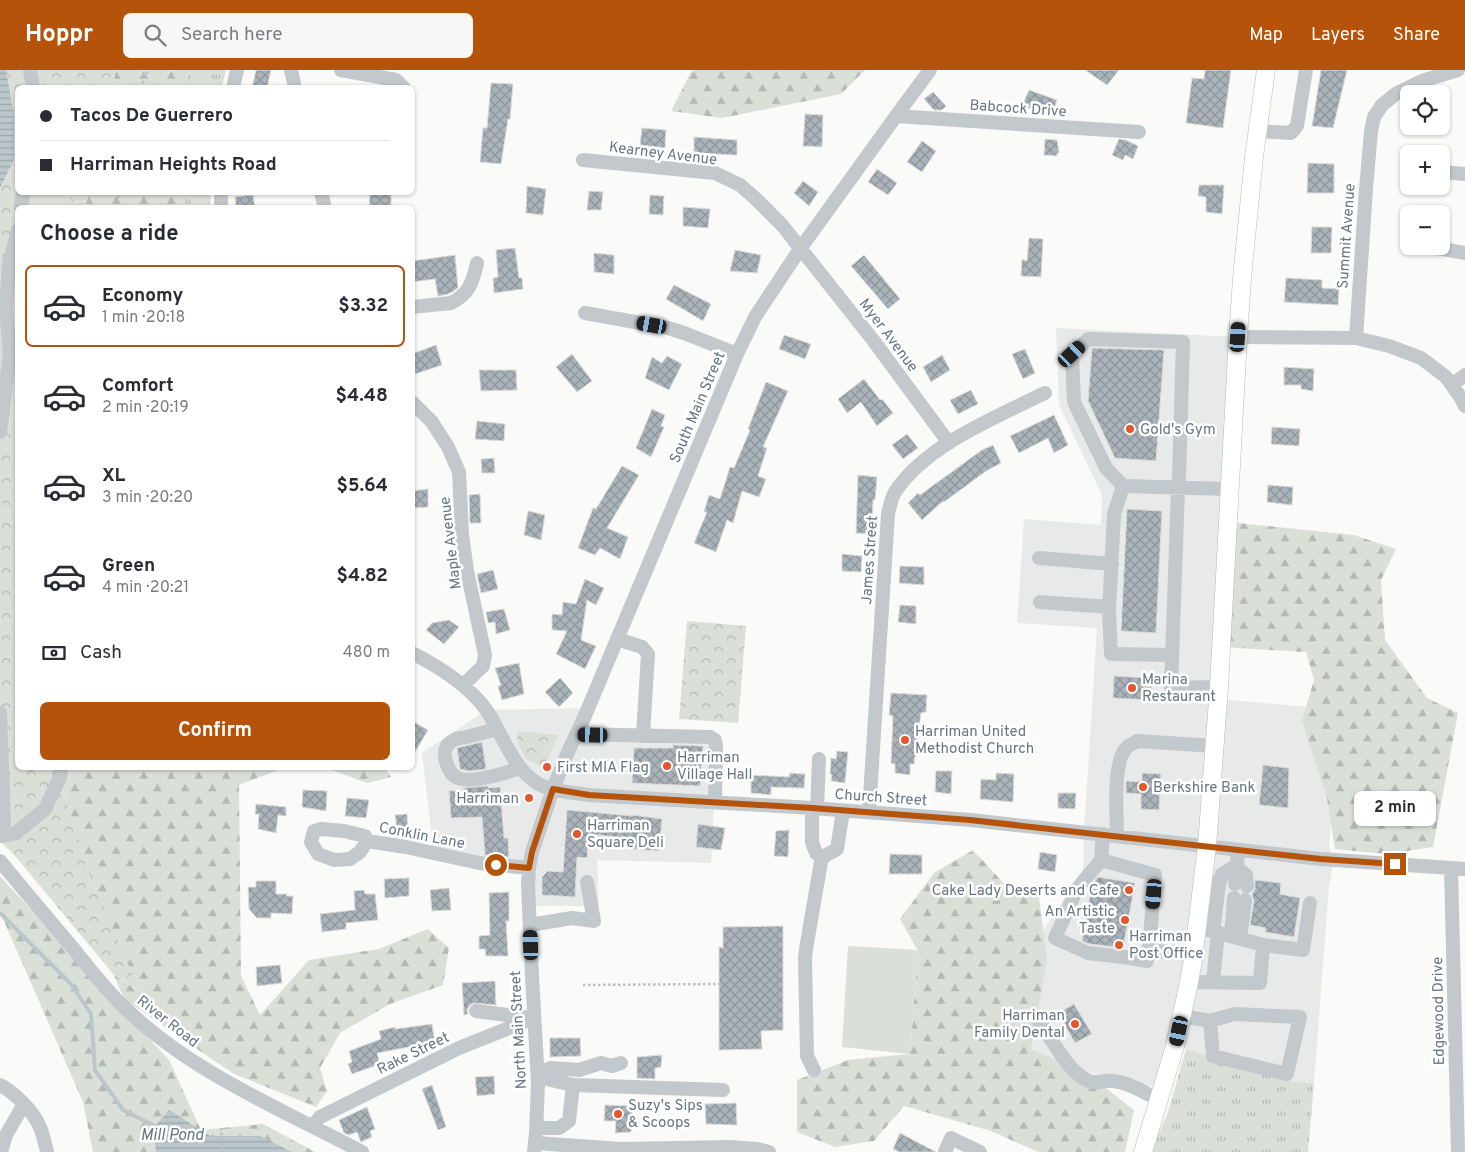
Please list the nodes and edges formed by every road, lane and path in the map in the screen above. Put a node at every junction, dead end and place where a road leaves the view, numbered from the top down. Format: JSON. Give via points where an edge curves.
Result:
{"nodes":[{"id":1,"x":30,"y":70,"type":"edge"},
{"id":2,"x":148,"y":70,"type":"edge"},
{"id":3,"x":237,"y":70,"type":"edge"},
{"id":4,"x":291,"y":70,"type":"edge"},
{"id":5,"x":341,"y":70,"type":"edge"},
{"id":6,"x":930,"y":70,"type":"edge"},
{"id":7,"x":1266,"y":70,"type":"edge"},
{"id":8,"x":1306,"y":70,"type":"edge"},
{"id":9,"x":1458,"y":70,"type":"edge"},
{"id":10,"x":32,"y":85,"type":"edge"},
{"id":11,"x":143,"y":85,"type":"edge"},
{"id":12,"x":234,"y":85,"type":"edge"},
{"id":13,"x":294,"y":85,"type":"edge"},
{"id":14,"x":401,"y":85,"type":"edge"},
{"id":15,"x":896,"y":116,"type":"junction"},
{"id":16,"x":1258,"y":131,"type":"junction"},
{"id":17,"x":1139,"y":132,"type":"dead end"},
{"id":18,"x":583,"y":160,"type":"dead end"},
{"id":19,"x":1450,"y":173,"type":"edge"},
{"id":20,"x":1465,"y":174,"type":"edge"},
{"id":21,"x":15,"y":241,"type":"edge"},
{"id":22,"x":800,"y":249,"type":"junction"},
{"id":23,"x":1450,"y":250,"type":"edge"},
{"id":24,"x":1465,"y":253,"type":"edge"},
{"id":25,"x":477,"y":263,"type":"dead end"},
{"id":26,"x":415,"y":307,"type":"edge"},
{"id":27,"x":585,"y":313,"type":"dead end"},
{"id":28,"x":1238,"y":337,"type":"junction"},
{"id":29,"x":1356,"y":338,"type":"junction"},
{"id":30,"x":737,"y":354,"type":"junction"},
{"id":31,"x":1465,"y":376,"type":"edge"},
{"id":32,"x":1452,"y":384,"type":"junction"},
{"id":33,"x":1045,"y":393,"type":"dead end"},
{"id":34,"x":415,"y":405,"type":"edge"},
{"id":35,"x":1465,"y":406,"type":"edge"},
{"id":36,"x":0,"y":432,"type":"edge"},
{"id":37,"x":949,"y":443,"type":"junction"},
{"id":38,"x":1123,"y":486,"type":"junction"},
{"id":39,"x":1178,"y":488,"type":"junction"},
{"id":40,"x":1230,"y":489,"type":"junction"},
{"id":41,"x":1039,"y":558,"type":"dead end"},
{"id":42,"x":1112,"y":564,"type":"junction"},
{"id":43,"x":1040,"y":602,"type":"dead end"},
{"id":44,"x":1109,"y":606,"type":"junction"},
{"id":45,"x":617,"y":639,"type":"junction"},
{"id":46,"x":415,"y":654,"type":"edge"},
{"id":47,"x":1172,"y":655,"type":"junction"},
{"id":48,"x":463,"y":685,"type":"junction"},
{"id":49,"x":1219,"y":687,"type":"junction"},
{"id":50,"x":0,"y":713,"type":"edge"},
{"id":51,"x":497,"y":729,"type":"junction"},
{"id":52,"x":576,"y":734,"type":"junction"},
{"id":53,"x":643,"y":736,"type":"junction"},
{"id":54,"x":1215,"y":746,"type":"junction"},
{"id":55,"x":819,"y":760,"type":"dead end"},
{"id":56,"x":520,"y":768,"type":"junction"},
{"id":57,"x":61,"y":770,"type":"edge"},
{"id":58,"x":553,"y":789,"type":"junction"},
{"id":59,"x":715,"y":802,"type":"junction"},
{"id":60,"x":815,"y":808,"type":"junction"},
{"id":61,"x":843,"y":810,"type":"junction"},
{"id":62,"x":869,"y":812,"type":"junction"},
{"id":63,"x":0,"y":832,"type":"edge"},
{"id":64,"x":1110,"y":835,"type":"junction"},
{"id":65,"x":0,"y":836,"type":"edge"},
{"id":66,"x":367,"y":841,"type":"dead end"},
{"id":67,"x":1207,"y":846,"type":"junction"},
{"id":68,"x":1238,"y":850,"type":"junction"},
{"id":69,"x":822,"y":858,"type":"junction"},
{"id":70,"x":1101,"y":860,"type":"junction"},
{"id":71,"x":0,"y":861,"type":"edge"},
{"id":72,"x":529,"y":868,"type":"junction"},
{"id":73,"x":1237,"y":868,"type":"junction"},
{"id":74,"x":1458,"y":869,"type":"edge"},
{"id":75,"x":587,"y":882,"type":"dead end"},
{"id":76,"x":1211,"y":883,"type":"junction"},
{"id":77,"x":1310,"y":903,"type":"dead end"},
{"id":78,"x":530,"y":925,"type":"junction"},
{"id":79,"x":1220,"y":933,"type":"junction"},
{"id":80,"x":1263,"y":945,"type":"junction"},
{"id":81,"x":1149,"y":950,"type":"junction"},
{"id":82,"x":1194,"y":955,"type":"junction"},
{"id":83,"x":1189,"y":982,"type":"junction"},
{"id":84,"x":1213,"y":982,"type":"junction"},
{"id":85,"x":719,"y":984,"type":"dead end"},
{"id":86,"x":583,"y":985,"type":"dead end"},
{"id":87,"x":476,"y":1011,"type":"dead end"},
{"id":88,"x":1182,"y":1016,"type":"junction"},
{"id":89,"x":534,"y":1018,"type":"junction"},
{"id":90,"x":1210,"y":1021,"type":"junction"},
{"id":91,"x":1040,"y":1022,"type":"dead end"},
{"id":92,"x":621,"y":1063,"type":"dead end"},
{"id":93,"x":814,"y":1070,"type":"dead end"},
{"id":94,"x":538,"y":1075,"type":"junction"},
{"id":95,"x":0,"y":1085,"type":"edge"},
{"id":96,"x":573,"y":1085,"type":"junction"},
{"id":97,"x":724,"y":1090,"type":"dead end"},
{"id":98,"x":1160,"y":1100,"type":"junction"},
{"id":99,"x":24,"y":1104,"type":"junction"},
{"id":100,"x":314,"y":1126,"type":"junction"},
{"id":101,"x":221,"y":1128,"type":"dead end"},
{"id":102,"x":537,"y":1128,"type":"junction"},
{"id":103,"x":534,"y":1147,"type":"edge"},
{"id":104,"x":622,"y":1150,"type":"edge"},
{"id":105,"x":1,"y":1152,"type":"edge"},
{"id":106,"x":48,"y":1152,"type":"edge"},
{"id":107,"x":224,"y":1152,"type":"edge"},
{"id":108,"x":362,"y":1152,"type":"edge"},
{"id":109,"x":769,"y":1152,"type":"edge"},
{"id":110,"x":945,"y":1152,"type":"edge"},
{"id":111,"x":980,"y":1152,"type":"edge"},
{"id":112,"x":1143,"y":1152,"type":"edge"},
{"id":113,"x":1458,"y":1152,"type":"edge"}],
"edges":[{"from":1,"to":10,"type":"street"},
{"from":2,"to":11,"type":"path"},
{"from":3,"to":12,"type":"street"},
{"from":4,"to":13,"type":"street"},
{"from":5,"to":14,"type":"street","via":[[396,80]]},
{"from":6,"to":15,"type":"street","name":"South Main Street"},
{"from":7,"to":16,"type":"main road"},
{"from":8,"to":16,"type":"street","via":[[1297,126],[1291,133]]},
{"from":9,"to":29,"type":"street","name":"Summit Avenue","via":[[1397,93],[1382,105],[1374,117],[1367,171]]},
{"from":15,"to":17,"type":"street","name":"Babcock Drive"},
{"from":15,"to":22,"type":"street","name":"South Main Street"},
{"from":16,"to":28,"type":"main road"},
{"from":18,"to":22,"type":"street","name":"Kearney Avenue","via":[[715,173],[740,185],[756,199]]},
{"from":19,"to":20,"type":"street"},
{"from":21,"to":36,"type":"street","via":[[9,264],[6,310],[10,353]]},
{"from":22,"to":30,"type":"street","name":"South Main Street","via":[[755,317]]},
{"from":22,"to":37,"type":"street","name":"Myer Avenue"},
{"from":23,"to":24,"type":"street"},
{"from":25,"to":26,"type":"street","via":[[474,279],[456,301]]},
{"from":27,"to":30,"type":"street","via":[[668,328]]},
{"from":28,"to":29,"type":"street"},
{"from":28,"to":40,"type":"main road"},
{"from":29,"to":32,"type":"street","via":[[1421,358]]},
{"from":30,"to":45,"type":"street","name":"South Main Street"},
{"from":31,"to":32,"type":"street"},
{"from":32,"to":35,"type":"street"},
{"from":33,"to":37,"type":"street","name":"James Street"},
{"from":34,"to":48,"type":"street","name":"Maple Avenue","via":[[432,422],[459,472],[462,534],[485,655],[483,666]]},
{"from":37,"to":62,"type":"street","name":"James Street","via":[[925,460],[903,482],[891,501],[888,514]]},
{"from":38,"to":39,"type":"street"},
{"from":38,"to":39,"type":"street","via":[[1106,468],[1074,402],[1072,354],[1088,340],[1183,342]]},
{"from":38,"to":42,"type":"street","via":[[1114,514]]},
{"from":39,"to":40,"type":"street"},
{"from":39,"to":47,"type":"street"},
{"from":40,"to":49,"type":"main road"},
{"from":41,"to":42,"type":"street"},
{"from":42,"to":44,"type":"street"},
{"from":43,"to":44,"type":"street"},
{"from":44,"to":47,"type":"street","via":[[1112,654]]},
{"from":45,"to":52,"type":"street","name":"South Main Street"},
{"from":45,"to":53,"type":"street","via":[[642,647],[648,654]]},
{"from":46,"to":48,"type":"street","name":"Church Street"},
{"from":47,"to":49,"type":"street","via":[[1171,688]]},
{"from":48,"to":51,"type":"street","name":"Church Street","via":[[486,710]]},
{"from":49,"to":54,"type":"main road"},
{"from":50,"to":63,"type":"street","via":[[4,824]]},
{"from":51,"to":56,"type":"street","name":"Church Street"},
{"from":51,"to":56,"type":"street","via":[[453,740],[446,746],[445,760],[450,770],[455,777],[464,780]]},
{"from":52,"to":53,"type":"street"},
{"from":52,"to":58,"type":"street","name":"South Main Street"},
{"from":53,"to":59,"type":"street","via":[[710,737],[715,740]]},
{"from":54,"to":64,"type":"street","via":[[1137,741],[1127,747],[1118,768]]},
{"from":54,"to":67,"type":"main road"},
{"from":55,"to":60,"type":"street"},
{"from":56,"to":58,"type":"street","name":"Church Street","via":[[539,784]]},
{"from":57,"to":65,"type":"street","via":[[45,809],[16,833]]},
{"from":58,"to":59,"type":"street","name":"Church Street","via":[[589,795]]},
{"from":58,"to":72,"type":"street","name":"North Main Street"},
{"from":59,"to":60,"type":"street","name":"Church Street"},
{"from":60,"to":61,"type":"street","name":"Church Street"},
{"from":60,"to":69,"type":"street","via":[[812,842]]},
{"from":61,"to":62,"type":"street","name":"Church Street"},
{"from":61,"to":69,"type":"street","via":[[837,849]]},
{"from":62,"to":64,"type":"street","name":"Church Street"},
{"from":64,"to":67,"type":"street","name":"Church Street"},
{"from":64,"to":70,"type":"street"},
{"from":66,"to":72,"type":"street","name":"Conklin Lane","via":[[479,863]]},
{"from":67,"to":68,"type":"street","name":"Church Street"},
{"from":67,"to":76,"type":"main road"},
{"from":68,"to":73,"type":"street"},
{"from":68,"to":74,"type":"street","name":"Church Street"},
{"from":69,"to":93,"type":"street","via":[[805,959],[807,1056]]},
{"from":70,"to":81,"type":"street","via":[[1155,876]]},
{"from":70,"to":81,"type":"street","via":[[1077,889],[1055,938],[1088,953],[1147,961]]},
{"from":71,"to":100,"type":"street","name":"River Road","via":[[120,1004],[155,1034],[217,1077]]},
{"from":72,"to":78,"type":"street","name":"North Main Street"},
{"from":73,"to":76,"type":"street","via":[[1231,868]]},
{"from":73,"to":79,"type":"street","via":[[1240,892]]},
{"from":74,"to":113,"type":"street","name":"Edgewood Drive"},
{"from":75,"to":78,"type":"street","via":[[594,921],[572,918]]},
{"from":76,"to":79,"type":"main road"},
{"from":77,"to":80,"type":"street","via":[[1303,950]]},
{"from":78,"to":89,"type":"street","name":"North Main Street"},
{"from":79,"to":80,"type":"street"},
{"from":79,"to":82,"type":"main road"},
{"from":79,"to":84,"type":"street"},
{"from":80,"to":84,"type":"street","via":[[1260,983]]},
{"from":81,"to":82,"type":"street"},
{"from":82,"to":83,"type":"main road"},
{"from":83,"to":84,"type":"street"},
{"from":83,"to":88,"type":"main road"},
{"from":85,"to":86,"type":"path"},
{"from":87,"to":89,"type":"street"},
{"from":88,"to":90,"type":"street"},
{"from":88,"to":98,"type":"main road"},
{"from":89,"to":94,"type":"street","name":"North Main Street"},
{"from":89,"to":100,"type":"street","name":"Rake Street","via":[[459,1048],[320,1117]]},
{"from":90,"to":90,"type":"street","via":[[1234,1014],[1300,1017],[1287,1074],[1213,1056]]},
{"from":91,"to":98,"type":"street","via":[[1078,1074],[1091,1082],[1114,1081]]},
{"from":92,"to":94,"type":"street","via":[[612,1066],[601,1063],[579,1070],[551,1068]]},
{"from":94,"to":96,"type":"street"},
{"from":94,"to":102,"type":"street","name":"North Main Street"},
{"from":95,"to":99,"type":"street"},
{"from":96,"to":97,"type":"street"},
{"from":96,"to":102,"type":"street","via":[[569,1122],[559,1128]]},
{"from":98,"to":112,"type":"main road"},
{"from":99,"to":105,"type":"street","via":[[6,1135]]},
{"from":99,"to":106,"type":"street","via":[[40,1125]]},
{"from":100,"to":108,"type":"street","name":"River Road"},
{"from":101,"to":107,"type":"path"},
{"from":102,"to":103,"type":"street","name":"North Main Street"},
{"from":103,"to":104,"type":"street"},
{"from":104,"to":109,"type":"street","via":[[730,1147]]},
{"from":110,"to":111,"type":"street","via":[[951,1138]]}]}
